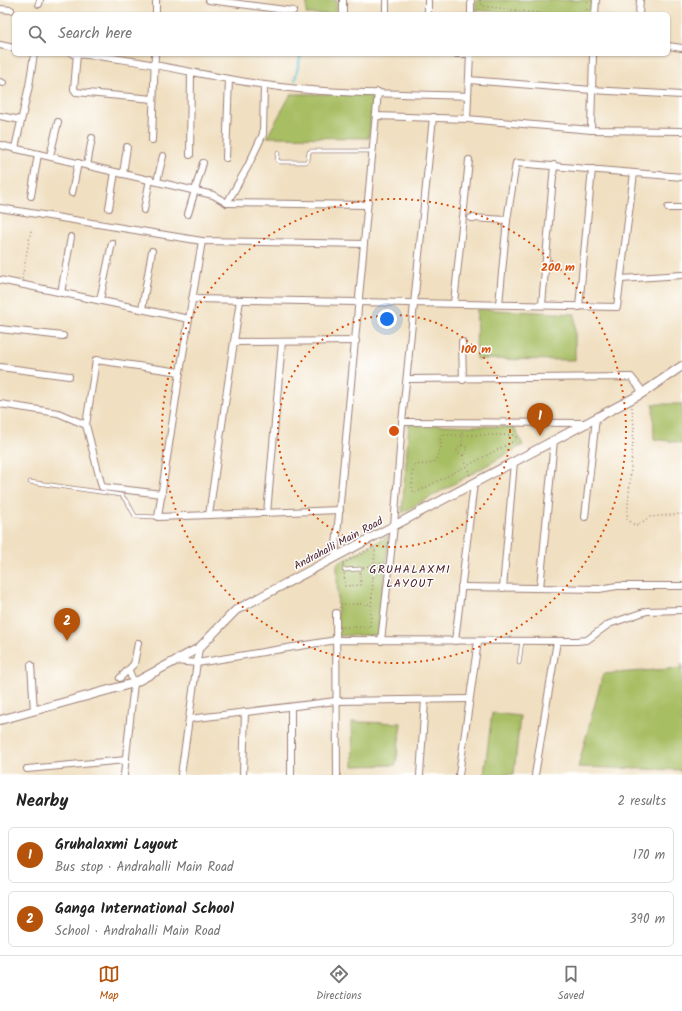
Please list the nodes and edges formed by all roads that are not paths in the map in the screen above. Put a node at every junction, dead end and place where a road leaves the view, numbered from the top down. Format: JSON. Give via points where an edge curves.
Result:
{"nodes":[{"id":1,"x":156,"y":0,"type":"edge"},
{"id":2,"x":209,"y":0,"type":"edge"},
{"id":3,"x":266,"y":0,"type":"edge"},
{"id":4,"x":343,"y":0,"type":"edge"},
{"id":5,"x":386,"y":0,"type":"edge"},
{"id":6,"x":428,"y":0,"type":"edge"},
{"id":7,"x":471,"y":0,"type":"edge"},
{"id":8,"x":596,"y":0,"type":"edge"},
{"id":9,"x":640,"y":0,"type":"edge"},
{"id":10,"x":229,"y":1,"type":"edge"},
{"id":11,"x":265,"y":8,"type":"junction"},
{"id":12,"x":0,"y":9,"type":"edge"},
{"id":13,"x":11,"y":10,"type":"dead end"},
{"id":14,"x":293,"y":11,"type":"dead end"},
{"id":15,"x":156,"y":12,"type":"edge"},
{"id":16,"x":343,"y":12,"type":"edge"},
{"id":17,"x":386,"y":12,"type":"edge"},
{"id":18,"x":428,"y":12,"type":"edge"},
{"id":19,"x":471,"y":12,"type":"edge"},
{"id":20,"x":595,"y":12,"type":"edge"},
{"id":21,"x":639,"y":12,"type":"edge"},
{"id":22,"x":0,"y":45,"type":"edge"},
{"id":23,"x":670,"y":46,"type":"edge"},
{"id":24,"x":12,"y":48,"type":"edge"},
{"id":25,"x":682,"y":48,"type":"edge"},
{"id":26,"x":34,"y":56,"type":"edge"},
{"id":27,"x":77,"y":56,"type":"edge"},
{"id":28,"x":91,"y":56,"type":"edge"},
{"id":29,"x":155,"y":56,"type":"edge"},
{"id":30,"x":470,"y":56,"type":"edge"},
{"id":31,"x":593,"y":56,"type":"edge"},
{"id":32,"x":154,"y":65,"type":"junction"},
{"id":33,"x":191,"y":72,"type":"junction"},
{"id":34,"x":230,"y":79,"type":"junction"},
{"id":35,"x":469,"y":80,"type":"junction"},
{"id":36,"x":264,"y":85,"type":"junction"},
{"id":37,"x":592,"y":90,"type":"junction"},
{"id":38,"x":378,"y":92,"type":"junction"},
{"id":39,"x":682,"y":95,"type":"edge"},
{"id":40,"x":468,"y":96,"type":"junction"},
{"id":41,"x":154,"y":99,"type":"junction"},
{"id":42,"x":0,"y":116,"type":"edge"},
{"id":43,"x":376,"y":116,"type":"junction"},
{"id":44,"x":433,"y":117,"type":"junction"},
{"id":45,"x":467,"y":119,"type":"junction"},
{"id":46,"x":21,"y":120,"type":"junction"},
{"id":47,"x":58,"y":122,"type":"dead end"},
{"id":48,"x":591,"y":130,"type":"junction"},
{"id":49,"x":682,"y":131,"type":"edge"},
{"id":50,"x":92,"y":138,"type":"dead end"},
{"id":51,"x":152,"y":140,"type":"dead end"},
{"id":52,"x":1,"y":145,"type":"edge"},
{"id":53,"x":128,"y":147,"type":"dead end"},
{"id":54,"x":15,"y":148,"type":"junction"},
{"id":55,"x":372,"y":151,"type":"junction"},
{"id":56,"x":0,"y":153,"type":"edge"},
{"id":57,"x":278,"y":153,"type":"dead end"},
{"id":58,"x":38,"y":154,"type":"junction"},
{"id":59,"x":190,"y":155,"type":"dead end"},
{"id":60,"x":50,"y":156,"type":"junction"},
{"id":61,"x":163,"y":156,"type":"dead end"},
{"id":62,"x":226,"y":158,"type":"dead end"},
{"id":63,"x":470,"y":160,"type":"dead end"},
{"id":64,"x":78,"y":163,"type":"junction"},
{"id":65,"x":203,"y":163,"type":"dead end"},
{"id":66,"x":87,"y":165,"type":"junction"},
{"id":67,"x":554,"y":165,"type":"junction"},
{"id":68,"x":592,"y":169,"type":"junction"},
{"id":69,"x":115,"y":172,"type":"junction"},
{"id":70,"x":634,"y":173,"type":"junction"},
{"id":71,"x":123,"y":174,"type":"junction"},
{"id":72,"x":682,"y":178,"type":"edge"},
{"id":73,"x":150,"y":179,"type":"junction"},
{"id":74,"x":157,"y":181,"type":"junction"},
{"id":75,"x":195,"y":191,"type":"junction"},
{"id":76,"x":72,"y":193,"type":"dead end"},
{"id":77,"x":31,"y":196,"type":"dead end"},
{"id":78,"x":227,"y":203,"type":"junction"},
{"id":79,"x":367,"y":205,"type":"junction"},
{"id":80,"x":0,"y":208,"type":"edge"},
{"id":81,"x":109,"y":208,"type":"dead end"},
{"id":82,"x":668,"y":208,"type":"dead end"},
{"id":83,"x":682,"y":208,"type":"edge"},
{"id":84,"x":144,"y":210,"type":"dead end"},
{"id":85,"x":188,"y":214,"type":"dead end"},
{"id":86,"x":471,"y":218,"type":"dead end"},
{"id":87,"x":507,"y":220,"type":"junction"},
{"id":88,"x":72,"y":237,"type":"dead end"},
{"id":89,"x":202,"y":241,"type":"junction"},
{"id":90,"x":112,"y":243,"type":"dead end"},
{"id":91,"x":364,"y":244,"type":"junction"},
{"id":92,"x":152,"y":251,"type":"dead end"},
{"id":93,"x":682,"y":275,"type":"edge"},
{"id":94,"x":621,"y":279,"type":"junction"},
{"id":95,"x":0,"y":280,"type":"edge"},
{"id":96,"x":61,"y":293,"type":"junction"},
{"id":97,"x":192,"y":299,"type":"junction"},
{"id":98,"x":100,"y":300,"type":"junction"},
{"id":99,"x":240,"y":300,"type":"junction"},
{"id":100,"x":359,"y":302,"type":"junction"},
{"id":101,"x":415,"y":303,"type":"junction"},
{"id":102,"x":454,"y":303,"type":"junction"},
{"id":103,"x":499,"y":304,"type":"junction"},
{"id":104,"x":542,"y":305,"type":"junction"},
{"id":105,"x":579,"y":307,"type":"junction"},
{"id":106,"x":142,"y":309,"type":"junction"},
{"id":107,"x":189,"y":318,"type":"junction"},
{"id":108,"x":0,"y":329,"type":"edge"},
{"id":109,"x":63,"y":336,"type":"dead end"},
{"id":110,"x":356,"y":341,"type":"junction"},
{"id":111,"x":234,"y":342,"type":"junction"},
{"id":112,"x":282,"y":342,"type":"junction"},
{"id":113,"x":462,"y":342,"type":"dead end"},
{"id":114,"x":682,"y":366,"type":"edge"},
{"id":115,"x":0,"y":367,"type":"edge"},
{"id":116,"x":180,"y":372,"type":"junction"},
{"id":117,"x":68,"y":376,"type":"dead end"},
{"id":118,"x":408,"y":379,"type":"junction"},
{"id":119,"x":463,"y":380,"type":"junction"},
{"id":120,"x":641,"y":394,"type":"junction"},
{"id":121,"x":0,"y":404,"type":"edge"},
{"id":122,"x":596,"y":418,"type":"junction"},
{"id":123,"x":402,"y":422,"type":"junction"},
{"id":124,"x":586,"y":423,"type":"junction"},
{"id":125,"x":86,"y":425,"type":"junction"},
{"id":126,"x":554,"y":440,"type":"junction"},
{"id":127,"x":514,"y":462,"type":"junction"},
{"id":128,"x":30,"y":482,"type":"dead end"},
{"id":129,"x":474,"y":483,"type":"junction"},
{"id":130,"x":162,"y":494,"type":"junction"},
{"id":131,"x":340,"y":510,"type":"junction"},
{"id":132,"x":267,"y":513,"type":"junction"},
{"id":133,"x":209,"y":515,"type":"junction"},
{"id":134,"x":158,"y":517,"type":"junction"},
{"id":135,"x":585,"y":517,"type":"dead end"},
{"id":136,"x":394,"y":526,"type":"junction"},
{"id":137,"x":335,"y":557,"type":"junction"},
{"id":138,"x":360,"y":569,"type":"dead end"},
{"id":139,"x":344,"y":570,"type":"dead end"},
{"id":140,"x":682,"y":586,"type":"edge"},
{"id":141,"x":461,"y":587,"type":"junction"},
{"id":142,"x":503,"y":588,"type":"junction"},
{"id":143,"x":540,"y":588,"type":"junction"},
{"id":144,"x":682,"y":610,"type":"edge"},
{"id":145,"x":338,"y":612,"type":"road end"},
{"id":146,"x":336,"y":640,"type":"junction"},
{"id":147,"x":455,"y":640,"type":"junction"},
{"id":148,"x":381,"y":641,"type":"junction"},
{"id":149,"x":478,"y":641,"type":"junction"},
{"id":150,"x":522,"y":641,"type":"junction"},
{"id":151,"x":557,"y":641,"type":"junction"},
{"id":152,"x":138,"y":643,"type":"dead end"},
{"id":153,"x":199,"y":648,"type":"junction"},
{"id":154,"x":175,"y":661,"type":"junction"},
{"id":155,"x":197,"y":663,"type":"junction"},
{"id":156,"x":519,"y":663,"type":"dead end"},
{"id":157,"x":31,"y":665,"type":"dead end"},
{"id":158,"x":129,"y":672,"type":"junction"},
{"id":159,"x":120,"y":678,"type":"dead end"},
{"id":160,"x":134,"y":683,"type":"junction"},
{"id":161,"x":469,"y":699,"type":"junction"},
{"id":162,"x":425,"y":700,"type":"junction"},
{"id":163,"x":336,"y":701,"type":"junction"},
{"id":164,"x":291,"y":707,"type":"junction"},
{"id":165,"x":34,"y":710,"type":"junction"},
{"id":166,"x":245,"y":712,"type":"junction"},
{"id":167,"x":189,"y":719,"type":"junction"},
{"id":168,"x":0,"y":720,"type":"edge"},
{"id":169,"x":126,"y":760,"type":"junction"},
{"id":170,"x":27,"y":769,"type":"dead end"},
{"id":171,"x":124,"y":775,"type":"edge"},
{"id":172,"x":181,"y":775,"type":"edge"},
{"id":173,"x":242,"y":775,"type":"edge"},
{"id":174,"x":291,"y":775,"type":"edge"},
{"id":175,"x":337,"y":775,"type":"edge"},
{"id":176,"x":420,"y":775,"type":"edge"},
{"id":177,"x":459,"y":775,"type":"edge"},
{"id":178,"x":536,"y":775,"type":"edge"}],
"edges":[{"from":1,"to":15,"type":"street"},
{"from":2,"to":10,"type":"street"},
{"from":3,"to":11,"type":"street"},
{"from":4,"to":16,"type":"street"},
{"from":5,"to":17,"type":"street"},
{"from":6,"to":18,"type":"street"},
{"from":7,"to":19,"type":"street"},
{"from":8,"to":20,"type":"street"},
{"from":9,"to":21,"type":"street"},
{"from":10,"to":11,"type":"street"},
{"from":11,"to":14,"type":"street"},
{"from":12,"to":13,"type":"street"},
{"from":22,"to":24,"type":"street"},
{"from":23,"to":25,"type":"street"},
{"from":26,"to":46,"type":"street"},
{"from":27,"to":41,"type":"street","via":[[74,89],[76,92]]},
{"from":28,"to":32,"type":"street"},
{"from":29,"to":32,"type":"street"},
{"from":30,"to":35,"type":"street"},
{"from":31,"to":37,"type":"street"},
{"from":32,"to":33,"type":"street"},
{"from":32,"to":41,"type":"street"},
{"from":33,"to":34,"type":"street"},
{"from":33,"to":59,"type":"street"},
{"from":34,"to":36,"type":"street"},
{"from":34,"to":62,"type":"street"},
{"from":35,"to":37,"type":"street"},
{"from":35,"to":40,"type":"street"},
{"from":36,"to":38,"type":"street","via":[[303,90]]},
{"from":36,"to":78,"type":"street","via":[[263,134]]},
{"from":37,"to":39,"type":"street"},
{"from":37,"to":48,"type":"street"},
{"from":38,"to":40,"type":"street"},
{"from":38,"to":43,"type":"street"},
{"from":40,"to":45,"type":"street"},
{"from":41,"to":51,"type":"street"},
{"from":42,"to":46,"type":"street"},
{"from":43,"to":44,"type":"street"},
{"from":43,"to":55,"type":"street"},
{"from":44,"to":45,"type":"street"},
{"from":44,"to":101,"type":"street"},
{"from":45,"to":48,"type":"street"},
{"from":46,"to":54,"type":"street"},
{"from":47,"to":60,"type":"street"},
{"from":48,"to":49,"type":"street"},
{"from":50,"to":66,"type":"street"},
{"from":52,"to":54,"type":"street"},
{"from":52,"to":56,"type":"street"},
{"from":53,"to":71,"type":"street"},
{"from":54,"to":58,"type":"street"},
{"from":55,"to":57,"type":"lane","via":[[311,151],[308,152],[306,162],[280,162]]},
{"from":55,"to":79,"type":"street"},
{"from":58,"to":60,"type":"street"},
{"from":58,"to":77,"type":"street"},
{"from":60,"to":64,"type":"street"},
{"from":61,"to":74,"type":"street"},
{"from":63,"to":102,"type":"street"},
{"from":64,"to":66,"type":"street"},
{"from":64,"to":76,"type":"street"},
{"from":65,"to":75,"type":"street"},
{"from":66,"to":69,"type":"street"},
{"from":67,"to":68,"type":"street"},
{"from":67,"to":87,"type":"street","via":[[516,163]]},
{"from":67,"to":104,"type":"street"},
{"from":68,"to":70,"type":"street"},
{"from":68,"to":105,"type":"street"},
{"from":69,"to":71,"type":"street"},
{"from":69,"to":81,"type":"street"},
{"from":70,"to":72,"type":"street"},
{"from":70,"to":94,"type":"street"},
{"from":71,"to":73,"type":"street"},
{"from":73,"to":74,"type":"street"},
{"from":73,"to":84,"type":"street"},
{"from":74,"to":75,"type":"street"},
{"from":75,"to":78,"type":"street","via":[[213,195]]},
{"from":75,"to":85,"type":"street"},
{"from":78,"to":79,"type":"street"},
{"from":79,"to":91,"type":"street"},
{"from":80,"to":89,"type":"street"},
{"from":82,"to":83,"type":"street"},
{"from":86,"to":87,"type":"street"},
{"from":87,"to":103,"type":"street"},
{"from":88,"to":96,"type":"street"},
{"from":89,"to":91,"type":"street"},
{"from":89,"to":97,"type":"street"},
{"from":90,"to":98,"type":"street"},
{"from":91,"to":100,"type":"street"},
{"from":92,"to":106,"type":"street"},
{"from":93,"to":94,"type":"street"},
{"from":94,"to":105,"type":"street","via":[[617,307]]},
{"from":95,"to":96,"type":"street"},
{"from":96,"to":98,"type":"street"},
{"from":97,"to":99,"type":"street"},
{"from":97,"to":107,"type":"street"},
{"from":98,"to":106,"type":"street"},
{"from":99,"to":100,"type":"street"},
{"from":99,"to":111,"type":"street"},
{"from":100,"to":101,"type":"street"},
{"from":100,"to":110,"type":"street"},
{"from":101,"to":102,"type":"street"},
{"from":101,"to":118,"type":"street"},
{"from":102,"to":103,"type":"street"},
{"from":103,"to":104,"type":"street"},
{"from":104,"to":105,"type":"street"},
{"from":106,"to":107,"type":"street"},
{"from":107,"to":116,"type":"street"},
{"from":108,"to":109,"type":"street"},
{"from":110,"to":112,"type":"street"},
{"from":110,"to":131,"type":"street"},
{"from":111,"to":112,"type":"street"},
{"from":111,"to":133,"type":"street"},
{"from":112,"to":132,"type":"street"},
{"from":113,"to":119,"type":"street"},
{"from":114,"to":120,"type":"main road","name":"Andrahalli Main Road"},
{"from":115,"to":117,"type":"street"},
{"from":116,"to":125,"type":"street","via":[[96,360]]},
{"from":116,"to":130,"type":"street"},
{"from":118,"to":119,"type":"street"},
{"from":118,"to":123,"type":"street"},
{"from":119,"to":120,"type":"street","via":[[631,377],[640,388]]},
{"from":120,"to":122,"type":"main road","name":"Andrahalli Main Road"},
{"from":121,"to":125,"type":"street","via":[[58,413]]},
{"from":122,"to":124,"type":"main road","name":"Andrahalli Main Road"},
{"from":122,"to":135,"type":"street"},
{"from":123,"to":124,"type":"street"},
{"from":123,"to":136,"type":"street"},
{"from":124,"to":126,"type":"main road","name":"Andrahalli Main Road"},
{"from":125,"to":130,"type":"street","via":[[102,487]]},
{"from":126,"to":127,"type":"main road","name":"Andrahalli Main Road"},
{"from":126,"to":143,"type":"street"},
{"from":127,"to":129,"type":"main road","name":"Andrahalli Main Road"},
{"from":127,"to":142,"type":"street"},
{"from":128,"to":134,"type":"lane","via":[[121,495],[135,516]]},
{"from":129,"to":136,"type":"main road","name":"Andrahalli Main Road"},
{"from":129,"to":141,"type":"street"},
{"from":130,"to":134,"type":"street"},
{"from":131,"to":132,"type":"street"},
{"from":131,"to":137,"type":"street"},
{"from":132,"to":133,"type":"street"},
{"from":133,"to":134,"type":"street"},
{"from":136,"to":137,"type":"main road","name":"Andrahalli Main Road"},
{"from":136,"to":148,"type":"street"},
{"from":137,"to":153,"type":"main road","name":"Andrahalli Main Road","via":[[236,610]]},
{"from":138,"to":139,"type":"lane"},
{"from":140,"to":143,"type":"street"},
{"from":141,"to":142,"type":"street"},
{"from":141,"to":147,"type":"street"},
{"from":142,"to":143,"type":"street"},
{"from":144,"to":151,"type":"street","via":[[647,611],[609,624],[587,640]]},
{"from":145,"to":146,"type":"street"},
{"from":146,"to":148,"type":"street"},
{"from":146,"to":155,"type":"street"},
{"from":146,"to":163,"type":"street"},
{"from":147,"to":148,"type":"street"},
{"from":147,"to":149,"type":"street"},
{"from":149,"to":150,"type":"street"},
{"from":149,"to":161,"type":"street"},
{"from":150,"to":151,"type":"street"},
{"from":150,"to":156,"type":"lane"},
{"from":151,"to":178,"type":"street"},
{"from":152,"to":158,"type":"street","via":[[137,655]]},
{"from":153,"to":154,"type":"main road","name":"Andrahalli Main Road"},
{"from":153,"to":155,"type":"street"},
{"from":154,"to":155,"type":"street"},
{"from":154,"to":160,"type":"main road","name":"Andrahalli Main Road"},
{"from":155,"to":167,"type":"street"},
{"from":157,"to":165,"type":"street"},
{"from":158,"to":159,"type":"street"},
{"from":158,"to":160,"type":"street"},
{"from":160,"to":165,"type":"main road","name":"Andrahalli Main Road"},
{"from":160,"to":169,"type":"street"},
{"from":161,"to":162,"type":"street"},
{"from":161,"to":177,"type":"street"},
{"from":162,"to":163,"type":"street"},
{"from":162,"to":176,"type":"street"},
{"from":163,"to":164,"type":"street"},
{"from":163,"to":175,"type":"street"},
{"from":164,"to":166,"type":"street"},
{"from":164,"to":174,"type":"street"},
{"from":165,"to":168,"type":"main road","name":"Andrahalli Main Road"},
{"from":166,"to":167,"type":"street"},
{"from":166,"to":173,"type":"street"},
{"from":167,"to":172,"type":"street"},
{"from":169,"to":170,"type":"street"},
{"from":169,"to":171,"type":"street"}]}
